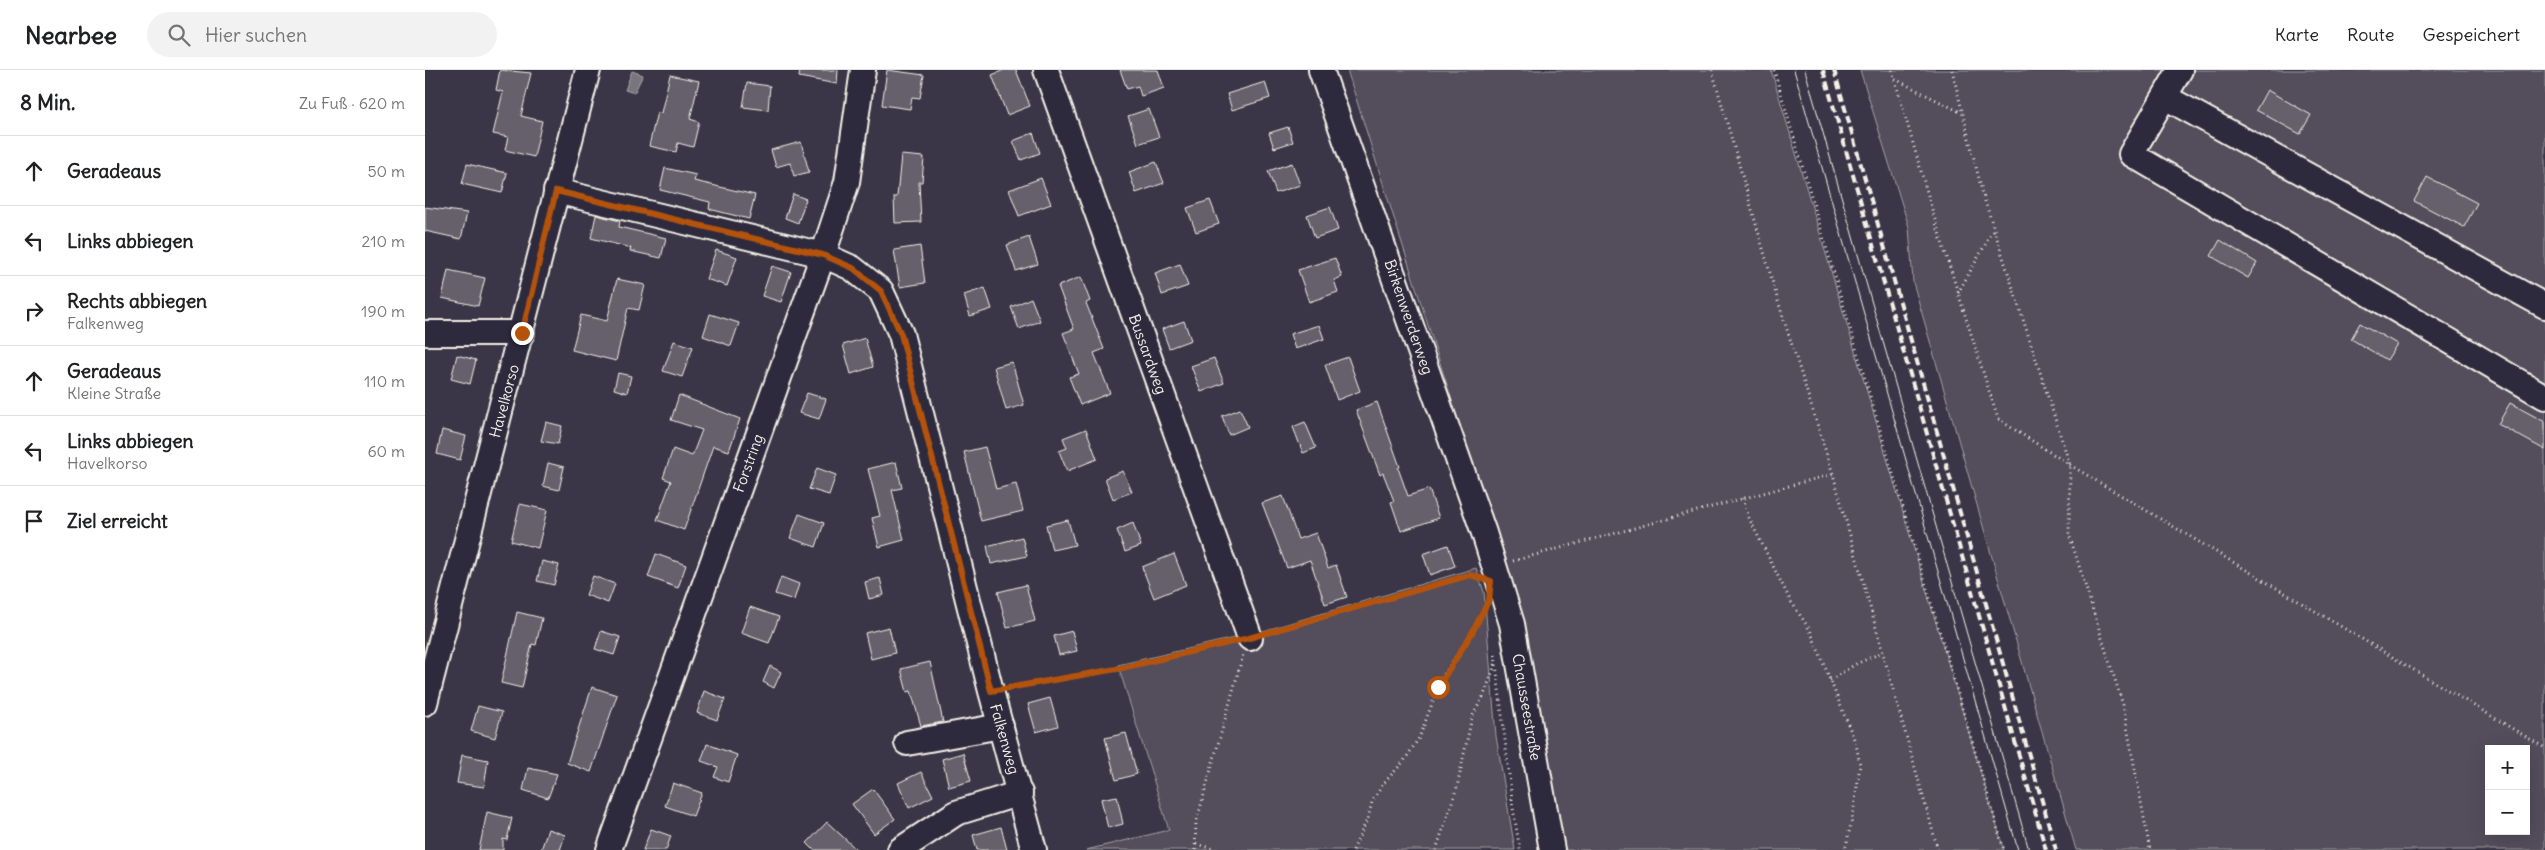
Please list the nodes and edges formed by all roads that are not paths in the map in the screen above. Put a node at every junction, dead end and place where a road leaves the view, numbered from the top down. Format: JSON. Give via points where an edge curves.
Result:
{"nodes":[{"id":1,"x":588,"y":70,"type":"edge"},
{"id":2,"x":863,"y":70,"type":"edge"},
{"id":3,"x":1046,"y":70,"type":"edge"},
{"id":4,"x":1321,"y":70,"type":"edge"},
{"id":5,"x":2180,"y":70,"type":"edge"},
{"id":6,"x":2165,"y":97,"type":"dead end"},
{"id":7,"x":556,"y":191,"type":"junction"},
{"id":8,"x":823,"y":255,"type":"junction"},
{"id":9,"x":2545,"y":306,"type":"edge"},
{"id":10,"x":522,"y":333,"type":"junction"},
{"id":11,"x":425,"y":334,"type":"edge"},
{"id":12,"x":2545,"y":397,"type":"edge"},
{"id":13,"x":1495,"y":566,"type":"joint"},
{"id":14,"x":1249,"y":638,"type":"road end"},
{"id":15,"x":425,"y":703,"type":"edge"},
{"id":16,"x":1001,"y":726,"type":"junction"},
{"id":17,"x":907,"y":742,"type":"dead end"},
{"id":18,"x":1020,"y":793,"type":"junction"},
{"id":19,"x":609,"y":850,"type":"edge"},
{"id":20,"x":901,"y":850,"type":"edge"},
{"id":21,"x":1034,"y":850,"type":"edge"},
{"id":22,"x":1552,"y":850,"type":"edge"}],
"edges":[{"from":1,"to":7,"type":"street","name":"Havelkorso"},
{"from":2,"to":8,"type":"street","name":"Forstring","via":[[847,182]]},
{"from":3,"to":14,"type":"street","name":"Bussardweg"},
{"from":4,"to":13,"type":"street","name":"Birkenwerderweg"},
{"from":5,"to":12,"type":"street","via":[[2131,154]]},
{"from":6,"to":9,"type":"street"},
{"from":7,"to":8,"type":"street","name":"Falkenweg"},
{"from":7,"to":10,"type":"street","name":"Havelkorso"},
{"from":8,"to":16,"type":"street","name":"Falkenweg","via":[[853,268],[881,291],[901,334]]},
{"from":8,"to":19,"type":"street","name":"Forstring"},
{"from":10,"to":11,"type":"street"},
{"from":10,"to":15,"type":"street","name":"Havelkorso"},
{"from":13,"to":22,"type":"street","name":"Chausseestraße","via":[[1512,624]]},
{"from":16,"to":17,"type":"street"},
{"from":16,"to":18,"type":"street","name":"Falkenweg"},
{"from":18,"to":20,"type":"street","via":[[956,813]]},
{"from":18,"to":21,"type":"street","name":"Falkenweg"}]}
